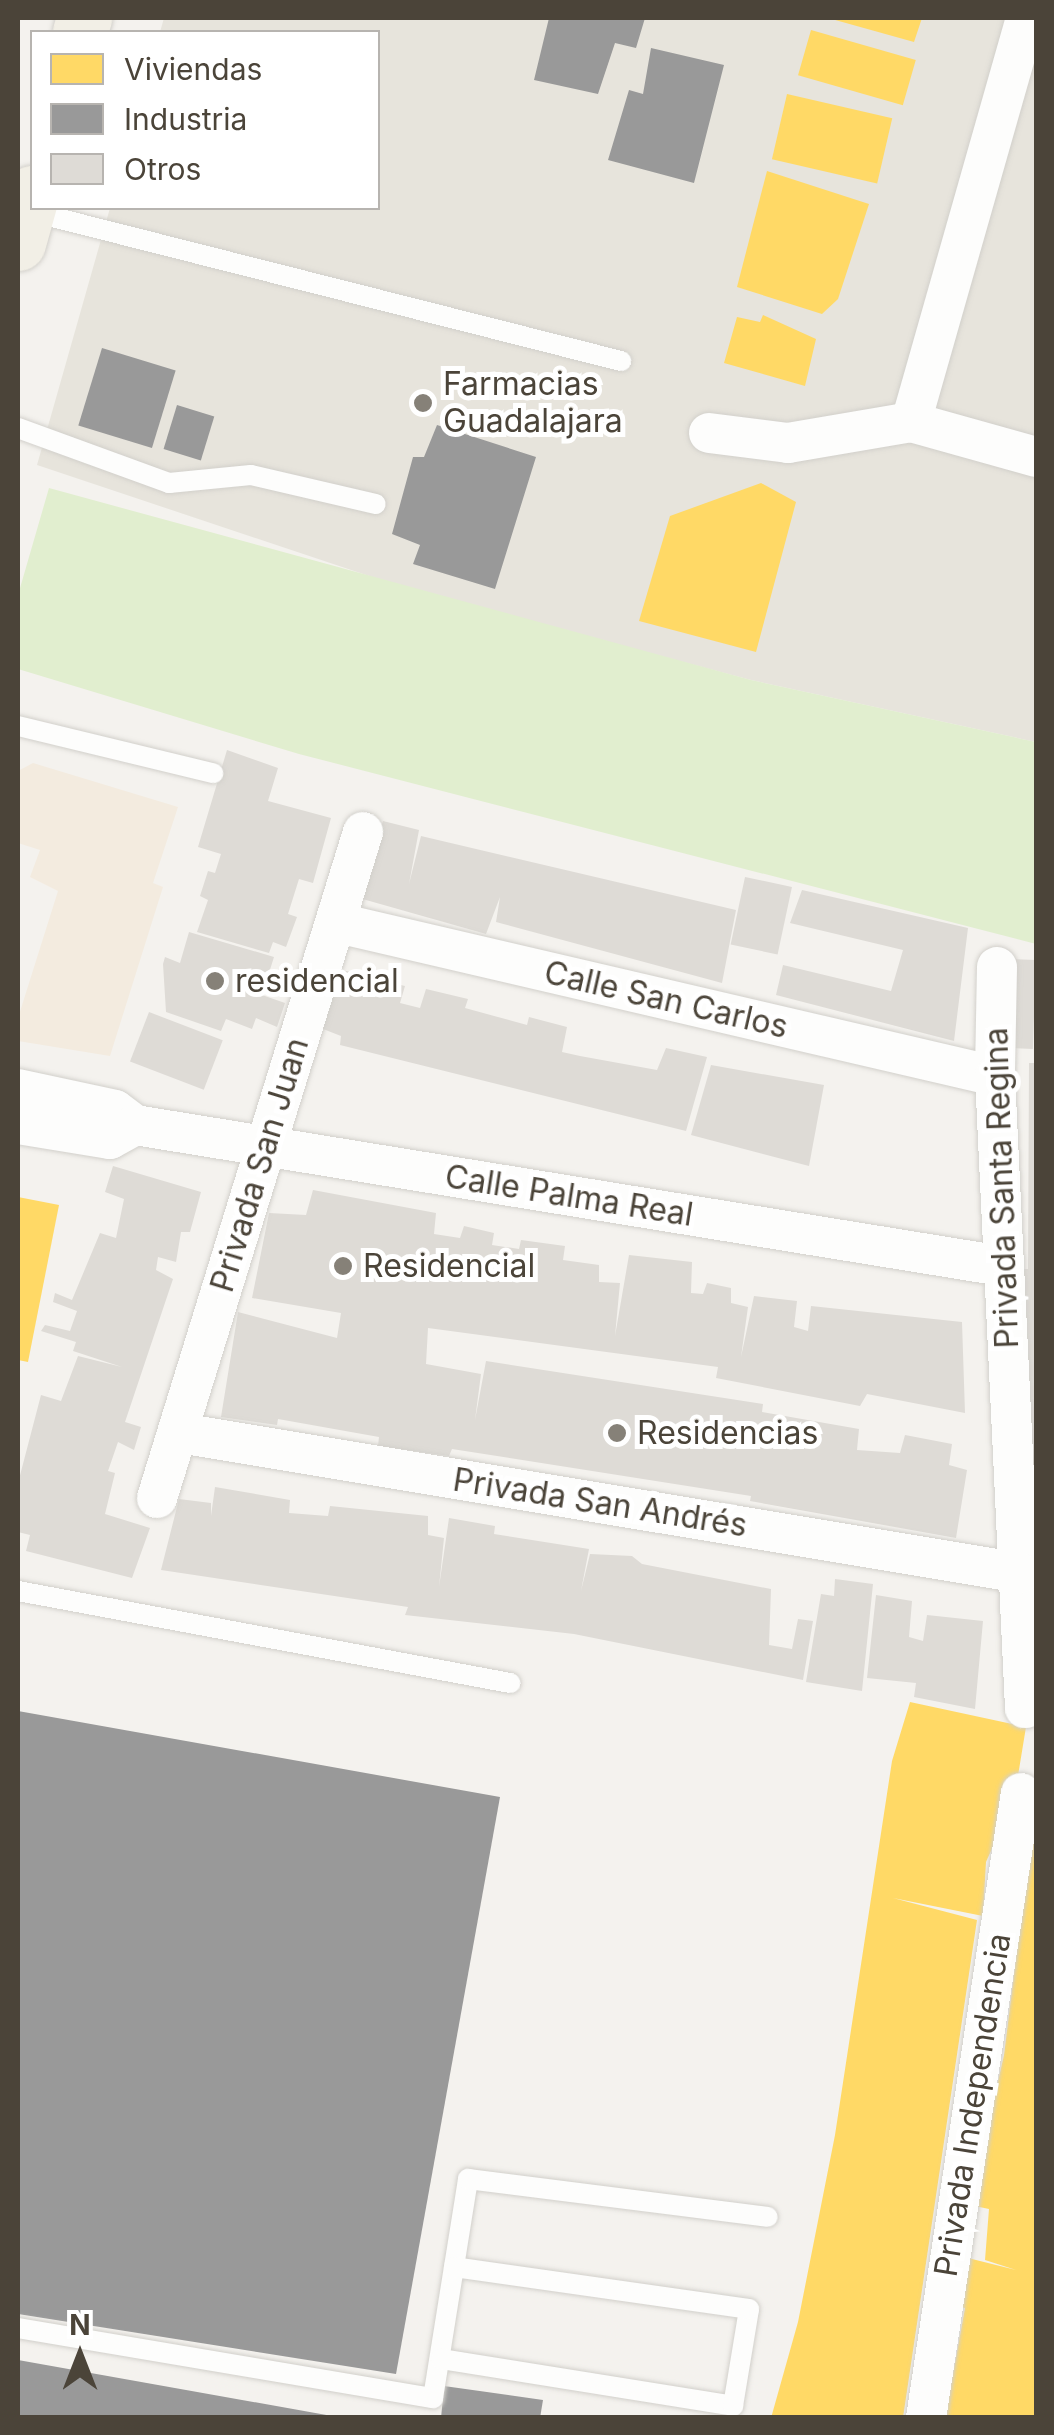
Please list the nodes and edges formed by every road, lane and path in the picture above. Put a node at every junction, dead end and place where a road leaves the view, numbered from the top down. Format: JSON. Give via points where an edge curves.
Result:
{"nodes":[{"id":1,"x":1026,"y":18,"type":"edge"},
{"id":2,"x":26,"y":215,"type":"edge"},
{"id":3,"x":621,"y":362,"type":"dead end"},
{"id":4,"x":910,"y":422,"type":"junction"},
{"id":5,"x":18,"y":428,"type":"edge"},
{"id":6,"x":708,"y":434,"type":"dead end"},
{"id":7,"x":1036,"y":457,"type":"edge"},
{"id":8,"x":376,"y":504,"type":"dead end"},
{"id":9,"x":18,"y":726,"type":"edge"},
{"id":10,"x":212,"y":772,"type":"dead end"},
{"id":11,"x":363,"y":832,"type":"dead end"},
{"id":12,"x":338,"y":922,"type":"junction"},
{"id":13,"x":997,"y":967,"type":"dead end"},
{"id":14,"x":995,"y":1076,"type":"junction"},
{"id":15,"x":18,"y":1089,"type":"edge"},
{"id":16,"x":18,"y":1124,"type":"edge"},
{"id":17,"x":135,"y":1125,"type":"junction"},
{"id":18,"x":263,"y":1146,"type":"junction"},
{"id":19,"x":1002,"y":1266,"type":"junction"},
{"id":20,"x":180,"y":1433,"type":"junction"},
{"id":21,"x":157,"y":1498,"type":"dead end"},
{"id":22,"x":1020,"y":1574,"type":"junction"},
{"id":23,"x":18,"y":1591,"type":"edge"},
{"id":24,"x":510,"y":1683,"type":"dead end"},
{"id":25,"x":1024,"y":1708,"type":"dead end"},
{"id":26,"x":1021,"y":1794,"type":"dead end"},
{"id":27,"x":768,"y":2217,"type":"dead end"},
{"id":28,"x":454,"y":2267,"type":"junction"},
{"id":29,"x":18,"y":2328,"type":"edge"},
{"id":30,"x":441,"y":2359,"type":"junction"},
{"id":31,"x":926,"y":2418,"type":"edge"}],
"edges":[{"from":1,"to":4,"type":"street"},
{"from":2,"to":3,"type":"lane"},
{"from":4,"to":6,"type":"street","via":[[788,443]]},
{"from":4,"to":7,"type":"street"},
{"from":5,"to":8,"type":"lane","via":[[169,483],[251,475]]},
{"from":9,"to":10,"type":"lane"},
{"from":11,"to":12,"type":"street","name":"Privada San Juan"},
{"from":12,"to":14,"type":"street","name":"Calle San Carlos"},
{"from":12,"to":18,"type":"street","name":"Privada San Juan"},
{"from":13,"to":14,"type":"street","name":"Privada Santa Regina"},
{"from":14,"to":19,"type":"street","name":"Privada Santa Regina"},
{"from":15,"to":17,"type":"street","name":"Calle Palma Real","via":[[115,1110]]},
{"from":16,"to":17,"type":"street","name":"Calle Palma Real","via":[[110,1139]]},
{"from":17,"to":18,"type":"street","name":"Calle Palma Real"},
{"from":18,"to":19,"type":"street","name":"Calle Palma Real"},
{"from":18,"to":20,"type":"street","name":"Privada San Juan"},
{"from":19,"to":22,"type":"street","name":"Privada Santa Regina"},
{"from":20,"to":21,"type":"street","name":"Privada San Juan"},
{"from":20,"to":22,"type":"street","name":"Privada San Andrés"},
{"from":22,"to":25,"type":"street","name":"Privada Santa Regina"},
{"from":23,"to":24,"type":"lane"},
{"from":26,"to":31,"type":"street","name":"Privada Independencia"},
{"from":27,"to":28,"type":"lane","via":[[468,2179]]},
{"from":28,"to":30,"type":"lane"},
{"from":28,"to":30,"type":"lane","via":[[749,2309],[733,2406]]},
{"from":29,"to":30,"type":"lane","via":[[433,2398]]}]}
